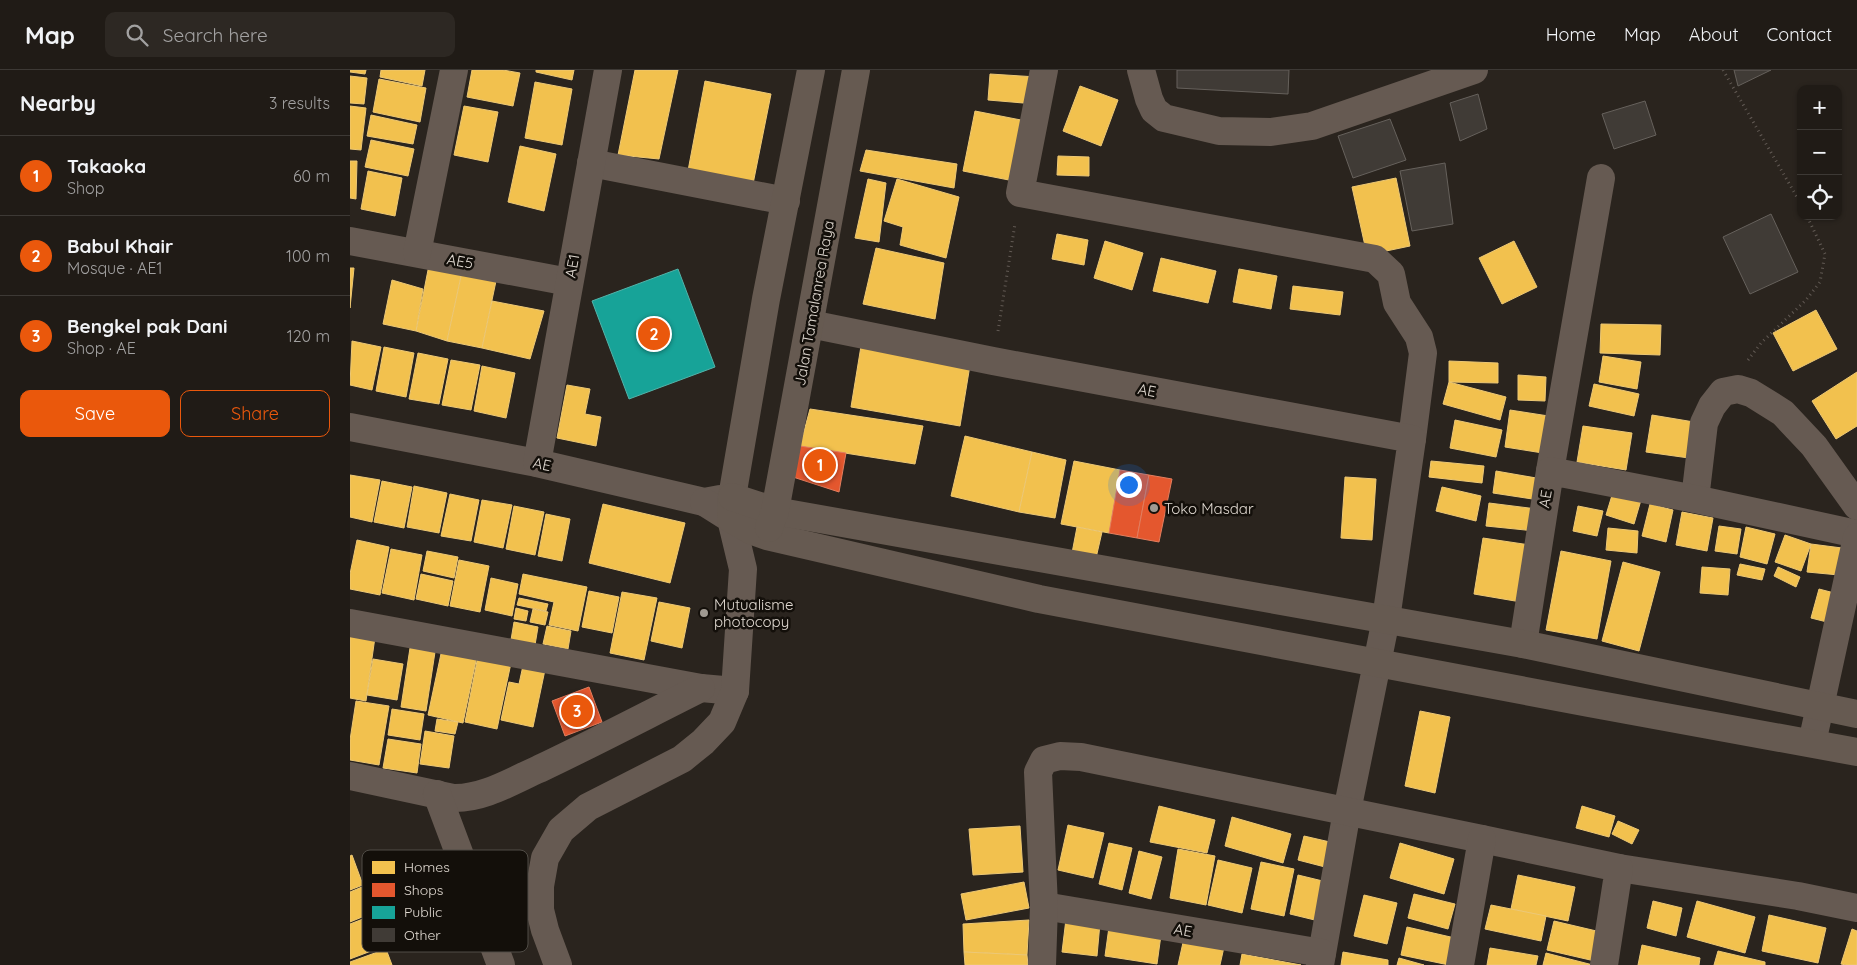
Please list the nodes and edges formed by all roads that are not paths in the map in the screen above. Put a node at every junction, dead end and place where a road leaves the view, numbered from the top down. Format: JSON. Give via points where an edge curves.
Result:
{"nodes":[{"id":1,"x":454,"y":70,"type":"edge"},
{"id":2,"x":608,"y":70,"type":"edge"},
{"id":3,"x":811,"y":70,"type":"edge"},
{"id":4,"x":856,"y":70,"type":"edge"},
{"id":5,"x":1044,"y":70,"type":"edge"},
{"id":6,"x":1141,"y":70,"type":"edge"},
{"id":7,"x":1474,"y":70,"type":"edge"},
{"id":8,"x":591,"y":163,"type":"junction"},
{"id":9,"x":1602,"y":178,"type":"dead end"},
{"id":10,"x":786,"y":200,"type":"junction"},
{"id":11,"x":350,"y":241,"type":"edge"},
{"id":12,"x":417,"y":253,"type":"junction"},
{"id":13,"x":569,"y":282,"type":"junction"},
{"id":14,"x":810,"y":324,"type":"junction"},
{"id":15,"x":350,"y":428,"type":"edge"},
{"id":16,"x":1412,"y":439,"type":"junction"},
{"id":17,"x":537,"y":463,"type":"junction"},
{"id":18,"x":1550,"y":471,"type":"junction"},
{"id":19,"x":1695,"y":499,"type":"junction"},
{"id":20,"x":1857,"y":506,"type":"edge"},
{"id":21,"x":732,"y":508,"type":"junction"},
{"id":22,"x":771,"y":524,"type":"junction"},
{"id":23,"x":1857,"y":536,"type":"edge"},
{"id":24,"x":743,"y":570,"type":"junction"},
{"id":25,"x":1386,"y":620,"type":"junction"},
{"id":26,"x":350,"y":623,"type":"edge"},
{"id":27,"x":1524,"y":644,"type":"junction"},
{"id":28,"x":1377,"y":663,"type":"junction"},
{"id":29,"x":701,"y":688,"type":"junction"},
{"id":30,"x":736,"y":691,"type":"junction"},
{"id":31,"x":1820,"y":707,"type":"junction"},
{"id":32,"x":1857,"y":714,"type":"edge"},
{"id":33,"x":1812,"y":743,"type":"junction"},
{"id":34,"x":1857,"y":752,"type":"edge"},
{"id":35,"x":350,"y":776,"type":"edge"},
{"id":36,"x":436,"y":794,"type":"junction"},
{"id":37,"x":1347,"y":811,"type":"junction"},
{"id":38,"x":1482,"y":839,"type":"junction"},
{"id":39,"x":457,"y":850,"type":"edge"},
{"id":40,"x":1618,"y":868,"type":"junction"},
{"id":41,"x":1044,"y":906,"type":"junction"},
{"id":42,"x":1857,"y":908,"type":"edge"},
{"id":43,"x":496,"y":952,"type":"edge"},
{"id":44,"x":1321,"y":959,"type":"edge"},
{"id":45,"x":501,"y":965,"type":"edge"},
{"id":46,"x":558,"y":965,"type":"edge"},
{"id":47,"x":1042,"y":965,"type":"edge"},
{"id":48,"x":1460,"y":965,"type":"edge"},
{"id":49,"x":1604,"y":965,"type":"edge"}],
"edges":[{"from":1,"to":12,"type":"street"},
{"from":2,"to":8,"type":"street","name":"AE1"},
{"from":3,"to":10,"type":"main road"},
{"from":4,"to":14,"type":"main road","name":"Jalan Tamalanrea Raya"},
{"from":5,"to":16,"type":"street","via":[[1020,193],[1375,259],[1391,274],[1397,303],[1419,337],[1423,353]]},
{"from":6,"to":7,"type":"street","via":[[1148,99],[1164,118],[1219,131],[1271,132],[1312,126]]},
{"from":8,"to":10,"type":"street"},
{"from":8,"to":13,"type":"street","name":"AE1"},
{"from":9,"to":18,"type":"street"},
{"from":10,"to":21,"type":"main road","via":[[766,299]]},
{"from":11,"to":12,"type":"street","name":"AE5"},
{"from":12,"to":13,"type":"street","name":"AE5"},
{"from":13,"to":17,"type":"street","name":"AE1"},
{"from":14,"to":16,"type":"street","name":"AE"},
{"from":14,"to":22,"type":"main road","name":"Jalan Tamalanrea Raya"},
{"from":15,"to":17,"type":"street","name":"AE"},
{"from":16,"to":25,"type":"street"},
{"from":17,"to":21,"type":"street","name":"AE"},
{"from":18,"to":19,"type":"street","name":"AE"},
{"from":18,"to":27,"type":"street","name":"AE"},
{"from":19,"to":20,"type":"street","via":[[1704,423],[1723,392],[1738,390],[1750,393],[1783,413],[1814,446]]},
{"from":19,"to":23,"type":"street","name":"AE"},
{"from":21,"to":22,"type":"main road"},
{"from":21,"to":24,"type":"street"},
{"from":22,"to":24,"type":"street"},
{"from":22,"to":25,"type":"main road"},
{"from":22,"to":28,"type":"main road","via":[[1039,599]]},
{"from":23,"to":31,"type":"street"},
{"from":24,"to":30,"type":"street"},
{"from":25,"to":27,"type":"main road"},
{"from":25,"to":28,"type":"street"},
{"from":26,"to":29,"type":"street"},
{"from":27,"to":31,"type":"main road"},
{"from":28,"to":33,"type":"main road"},
{"from":28,"to":37,"type":"street"},
{"from":29,"to":30,"type":"street"},
{"from":29,"to":36,"type":"street","via":[[496,789],[466,798]]},
{"from":30,"to":46,"type":"street","via":[[722,722],[704,742],[682,759],[588,807],[561,830],[546,858],[540,886],[540,910]]},
{"from":31,"to":32,"type":"main road"},
{"from":31,"to":33,"type":"street"},
{"from":33,"to":34,"type":"main road"},
{"from":35,"to":36,"type":"street"},
{"from":36,"to":39,"type":"street"},
{"from":37,"to":38,"type":"street"},
{"from":37,"to":41,"type":"street","via":[[1081,758],[1060,756],[1044,760],[1038,772]]},
{"from":37,"to":44,"type":"street"},
{"from":38,"to":40,"type":"street"},
{"from":38,"to":48,"type":"street"},
{"from":40,"to":42,"type":"street"},
{"from":40,"to":49,"type":"street"},
{"from":41,"to":44,"type":"street","name":"AE"},
{"from":41,"to":47,"type":"street"},
{"from":43,"to":45,"type":"street"}]}
